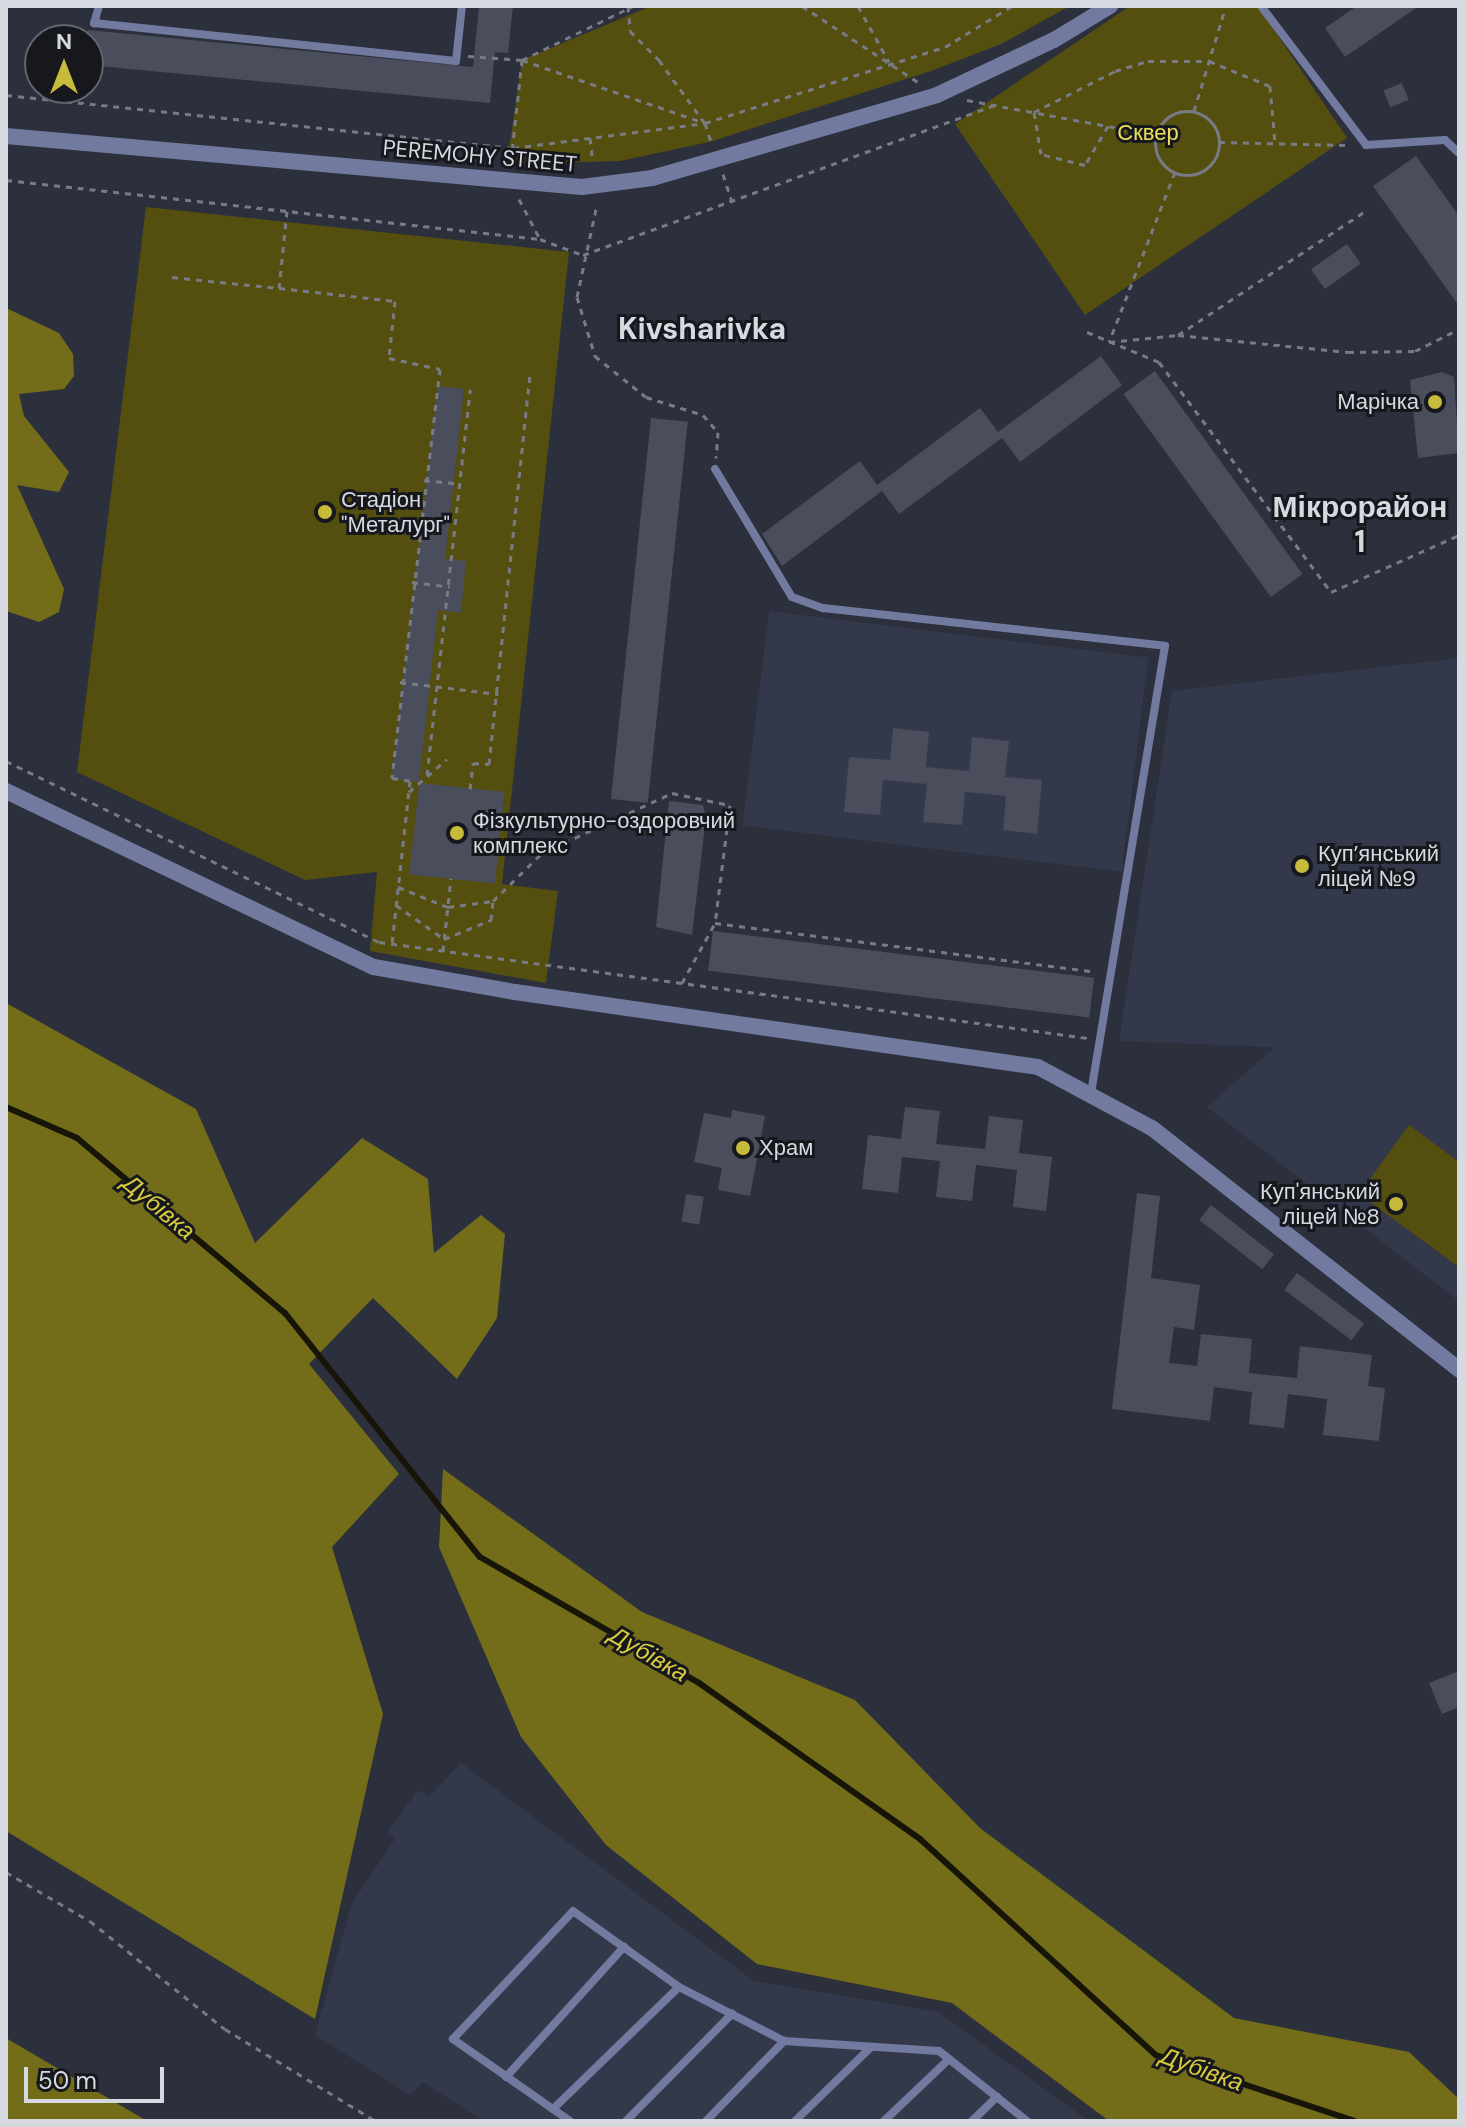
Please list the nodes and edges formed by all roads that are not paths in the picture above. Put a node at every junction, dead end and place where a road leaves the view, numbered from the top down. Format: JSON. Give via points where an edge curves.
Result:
{"nodes":[{"id":1,"x":99,"y":6,"type":"edge"},
{"id":2,"x":462,"y":6,"type":"edge"},
{"id":3,"x":1110,"y":6,"type":"edge"},
{"id":4,"x":1261,"y":6,"type":"edge"},
{"id":5,"x":6,"y":136,"type":"edge"},
{"id":6,"x":1459,"y":153,"type":"edge"},
{"id":7,"x":715,"y":469,"type":"road end"},
{"id":8,"x":6,"y":791,"type":"edge"},
{"id":9,"x":1091,"y":1092,"type":"junction"},
{"id":10,"x":1459,"y":1370,"type":"edge"},
{"id":11,"x":624,"y":1947,"type":"junction"},
{"id":12,"x":679,"y":1987,"type":"junction"},
{"id":13,"x":732,"y":2014,"type":"junction"},
{"id":14,"x":784,"y":2041,"type":"junction"},
{"id":15,"x":871,"y":2047,"type":"junction"},
{"id":16,"x":949,"y":2059,"type":"junction"},
{"id":17,"x":506,"y":2077,"type":"junction"},
{"id":18,"x":997,"y":2097,"type":"junction"},
{"id":19,"x":553,"y":2109,"type":"junction"},
{"id":20,"x":570,"y":2121,"type":"edge"},
{"id":21,"x":626,"y":2121,"type":"edge"},
{"id":22,"x":706,"y":2121,"type":"edge"},
{"id":23,"x":795,"y":2121,"type":"edge"},
{"id":24,"x":884,"y":2121,"type":"edge"},
{"id":25,"x":972,"y":2121,"type":"edge"},
{"id":26,"x":1027,"y":2121,"type":"edge"}],
"edges":[{"from":1,"to":2,"type":"lane","via":[[94,23],[456,61]]},
{"from":3,"to":5,"type":"street","name":"PEREMOHY STREET","via":[[952,89],[715,153],[652,178],[582,187]]},
{"from":4,"to":6,"type":"lane","via":[[1366,145],[1445,140]]},
{"from":7,"to":9,"type":"lane","via":[[792,597],[823,608],[1165,646]]},
{"from":8,"to":9,"type":"street","via":[[374,967],[1038,1067]]},
{"from":9,"to":10,"type":"street","via":[[1152,1128]]},
{"from":11,"to":12,"type":"lane"},
{"from":11,"to":17,"type":"lane"},
{"from":11,"to":17,"type":"lane","via":[[573,1911],[453,2039]]},
{"from":12,"to":13,"type":"lane"},
{"from":12,"to":19,"type":"lane"},
{"from":13,"to":14,"type":"lane"},
{"from":13,"to":21,"type":"lane"},
{"from":14,"to":15,"type":"lane"},
{"from":14,"to":22,"type":"lane"},
{"from":15,"to":16,"type":"lane","via":[[939,2051]]},
{"from":15,"to":23,"type":"lane"},
{"from":16,"to":18,"type":"lane"},
{"from":16,"to":24,"type":"lane"},
{"from":17,"to":19,"type":"lane"},
{"from":18,"to":25,"type":"lane"},
{"from":18,"to":26,"type":"lane"},
{"from":19,"to":20,"type":"lane"}]}
